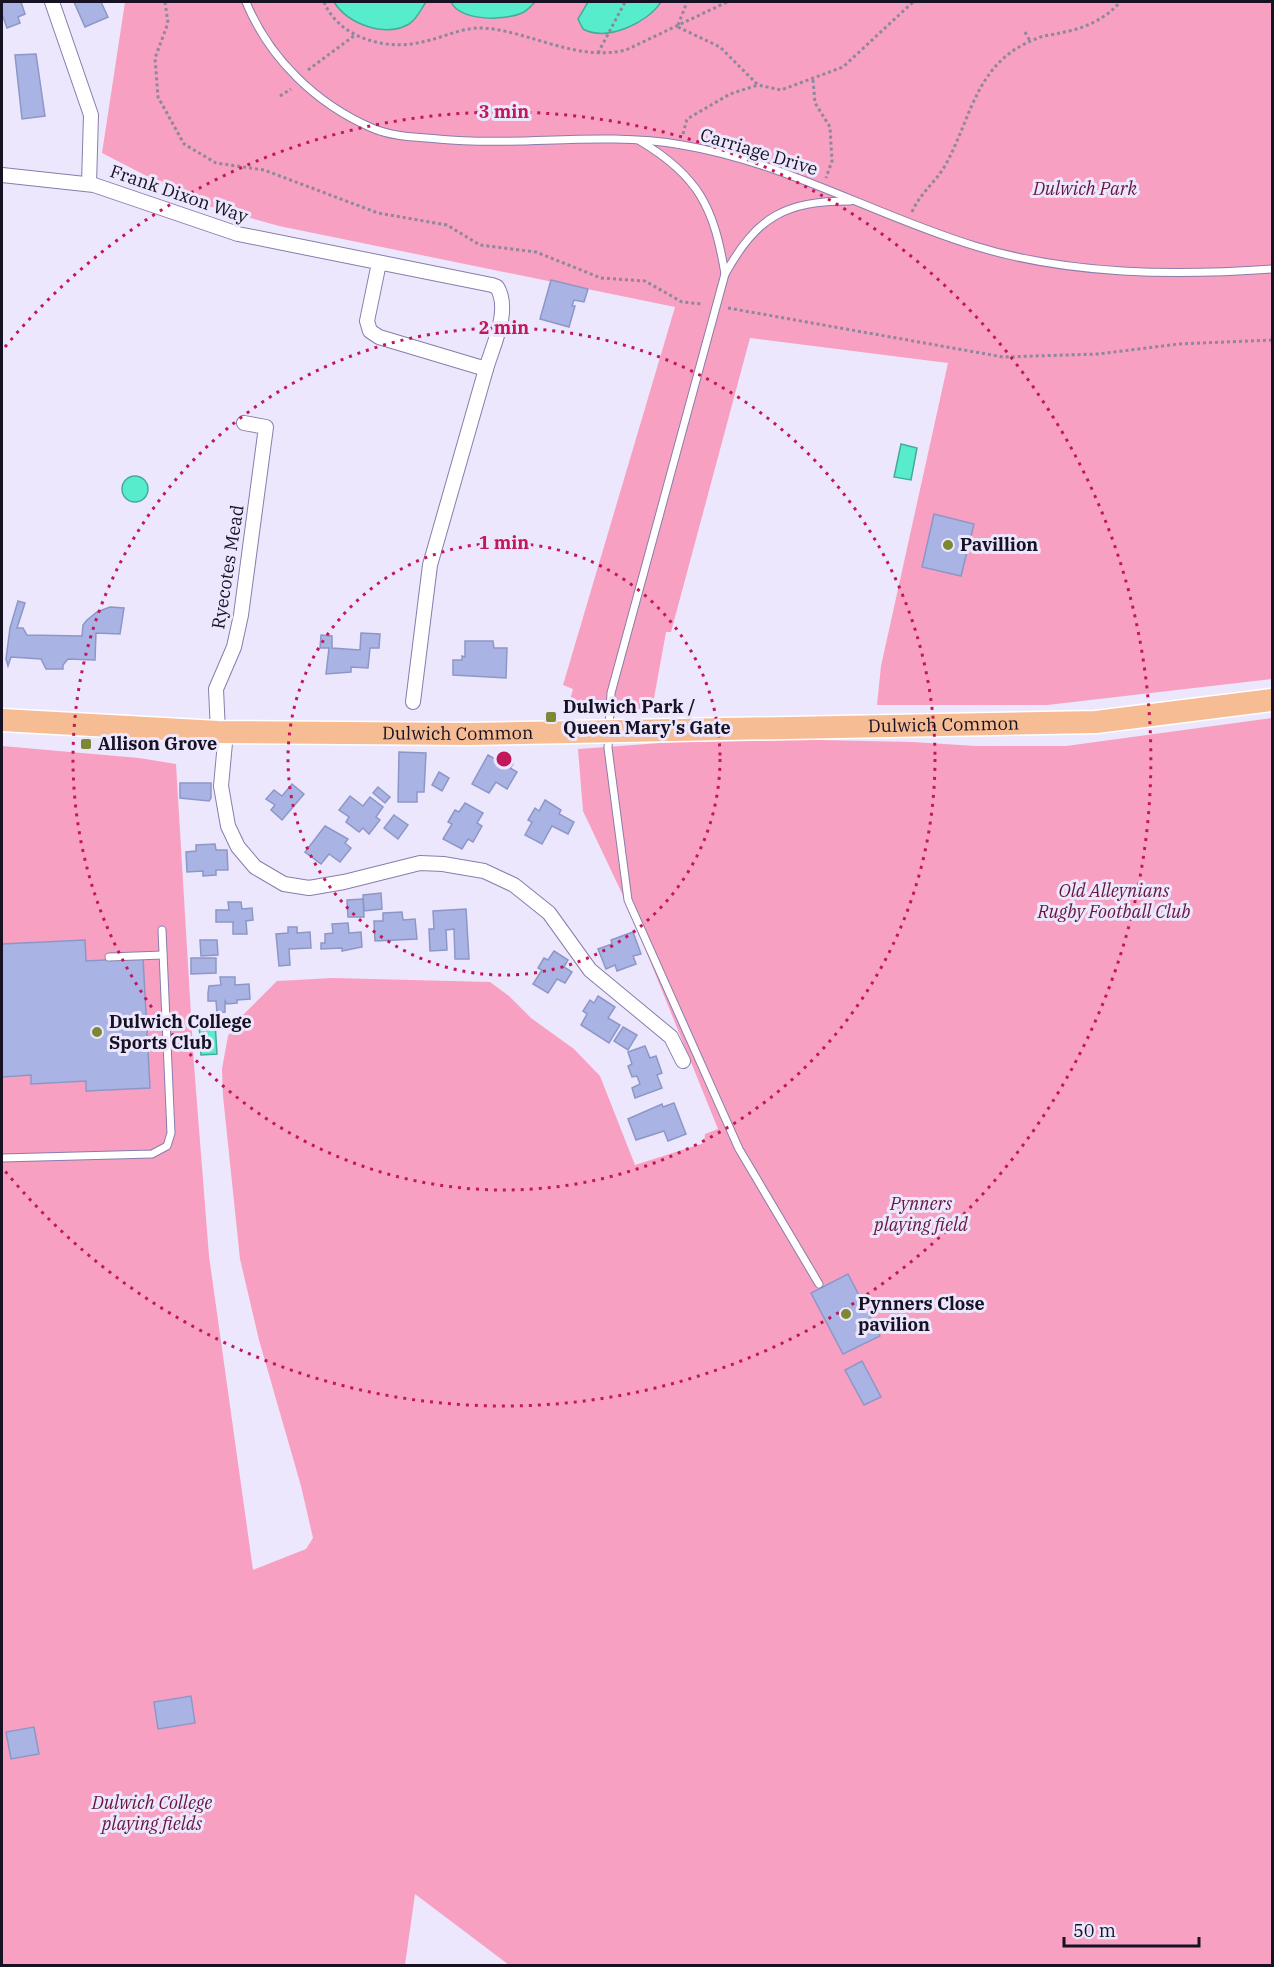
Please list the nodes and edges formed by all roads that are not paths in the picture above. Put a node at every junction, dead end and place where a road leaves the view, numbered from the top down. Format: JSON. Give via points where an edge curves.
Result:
{"nodes":[{"id":1,"x":52,"y":2,"type":"edge"},
{"id":2,"x":246,"y":2,"type":"edge"},
{"id":3,"x":640,"y":141,"type":"junction"},
{"id":4,"x":2,"y":175,"type":"edge"},
{"id":5,"x":89,"y":184,"type":"junction"},
{"id":6,"x":852,"y":201,"type":"junction"},
{"id":7,"x":379,"y":263,"type":"junction"},
{"id":8,"x":1272,"y":269,"type":"edge"},
{"id":9,"x":725,"y":274,"type":"junction"},
{"id":10,"x":486,"y":369,"type":"junction"},
{"id":11,"x":244,"y":423,"type":"dead end"},
{"id":12,"x":1272,"y":700,"type":"edge"},
{"id":13,"x":412,"y":702,"type":"dead end"},
{"id":14,"x":2,"y":720,"type":"edge"},
{"id":15,"x":608,"y":730,"type":"junction"},
{"id":16,"x":222,"y":732,"type":"junction"},
{"id":17,"x":162,"y":930,"type":"dead end"},
{"id":18,"x":163,"y":955,"type":"junction"},
{"id":19,"x":110,"y":957,"type":"dead end"},
{"id":20,"x":682,"y":1061,"type":"dead end"},
{"id":21,"x":2,"y":1158,"type":"edge"},
{"id":22,"x":819,"y":1284,"type":"dead end"}],
"edges":[{"from":1,"to":5,"type":"street","via":[[91,114]]},
{"from":2,"to":3,"type":"lane","name":"Carriage Drive","via":[[273,51],[297,78],[376,130],[401,136],[495,142],[602,138]]},
{"from":3,"to":6,"type":"lane","name":"Carriage Drive","via":[[680,144],[750,161]]},
{"from":3,"to":9,"type":"lane","via":[[677,167],[704,199],[712,215]]},
{"from":4,"to":5,"type":"street","name":"Frank Dixon Way"},
{"from":5,"to":7,"type":"street","name":"Frank Dixon Way","via":[[238,234]]},
{"from":6,"to":8,"type":"lane","name":"Carriage Drive","via":[[976,247],[1034,259],[1162,273]]},
{"from":6,"to":9,"type":"lane","via":[[799,206],[774,217],[755,228]]},
{"from":7,"to":10,"type":"street","via":[[367,321],[370,331]]},
{"from":7,"to":10,"type":"street","name":"Frank Dixon Way","via":[[497,287],[502,301],[501,316]]},
{"from":9,"to":15,"type":"lane","via":[[614,673]]},
{"from":10,"to":13,"type":"street","name":"Frank Dixon Way","via":[[430,565]]},
{"from":11,"to":16,"type":"street","name":"Ryecotes Mead","via":[[266,427],[241,615],[234,646],[216,689]]},
{"from":12,"to":15,"type":"highway","name":"Dulwich Common","via":[[1096,722]]},
{"from":14,"to":16,"type":"highway","name":"Dulwich Common"},
{"from":15,"to":16,"type":"highway","name":"Dulwich Common","via":[[407,735]]},
{"from":15,"to":22,"type":"lane","via":[[627,900],[740,1149]]},
{"from":16,"to":20,"type":"street","via":[[221,786],[228,826],[238,847],[255,867],[284,884],[309,888],[420,863],[484,871],[514,885],[549,913],[590,970],[671,1037]]},
{"from":17,"to":18,"type":"lane"},
{"from":18,"to":19,"type":"lane"},
{"from":18,"to":21,"type":"lane","via":[[171,1133],[167,1146],[152,1154]]}]}
